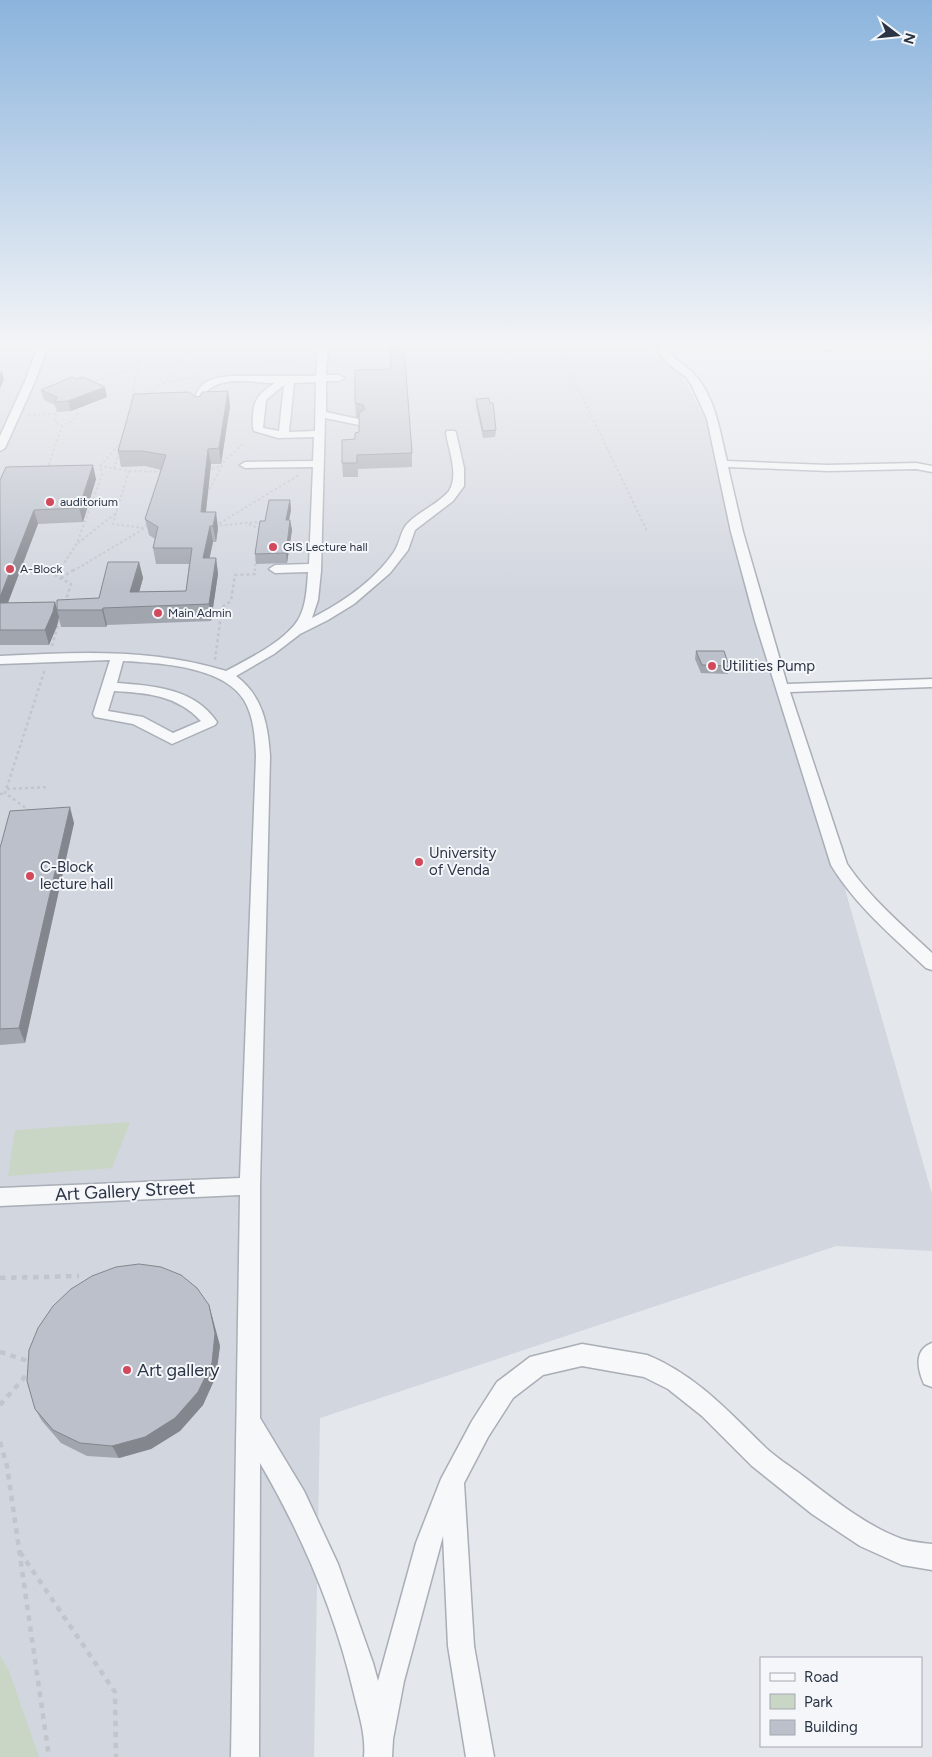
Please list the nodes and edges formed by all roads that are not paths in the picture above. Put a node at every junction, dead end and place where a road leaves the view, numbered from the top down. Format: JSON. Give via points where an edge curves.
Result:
{"nodes":[{"id":1,"x":8,"y":428,"type":"edge"},
{"id":2,"x":258,"y":428,"type":"edge"},
{"id":3,"x":284,"y":428,"type":"edge"},
{"id":4,"x":321,"y":428,"type":"edge"},
{"id":5,"x":714,"y":428,"type":"edge"},
{"id":6,"x":451,"y":433,"type":"dead end"},
{"id":7,"x":284,"y":434,"type":"junction"},
{"id":8,"x":320,"y":434,"type":"junction"},
{"id":9,"x":0,"y":448,"type":"edge"},
{"id":10,"x":318,"y":464,"type":"junction"},
{"id":11,"x":724,"y":464,"type":"junction"},
{"id":12,"x":245,"y":465,"type":"dead end"},
{"id":13,"x":932,"y":469,"type":"edge"},
{"id":14,"x":314,"y":568,"type":"junction"},
{"id":15,"x":275,"y":569,"type":"dead end"},
{"id":16,"x":296,"y":631,"type":"junction"},
{"id":17,"x":118,"y":656,"type":"junction"},
{"id":18,"x":0,"y":660,"type":"edge"},
{"id":19,"x":220,"y":673,"type":"junction"},
{"id":20,"x":932,"y":683,"type":"edge"},
{"id":21,"x":108,"y":686,"type":"junction"},
{"id":22,"x":783,"y":688,"type":"junction"},
{"id":23,"x":932,"y":963,"type":"edge"},
{"id":24,"x":250,"y":1186,"type":"junction"},
{"id":25,"x":0,"y":1197,"type":"edge"},
{"id":26,"x":932,"y":1354,"type":"edge"},
{"id":27,"x":932,"y":1376,"type":"edge"},
{"id":28,"x":248,"y":1420,"type":"junction"},
{"id":29,"x":453,"y":1479,"type":"junction"},
{"id":30,"x":932,"y":1557,"type":"edge"},
{"id":31,"x":378,"y":1748,"type":"edge"},
{"id":32,"x":246,"y":1757,"type":"edge"},
{"id":33,"x":480,"y":1757,"type":"edge"}],
"edges":[{"from":1,"to":9,"type":"lane"},
{"from":2,"to":7,"type":"street","via":[[268,434]]},
{"from":3,"to":7,"type":"street"},
{"from":4,"to":8,"type":"street"},
{"from":5,"to":11,"type":"street"},
{"from":6,"to":16,"type":"street","via":[[459,484],[455,491],[412,526],[386,570],[342,605]]},
{"from":7,"to":8,"type":"street"},
{"from":8,"to":10,"type":"street"},
{"from":10,"to":12,"type":"street"},
{"from":10,"to":14,"type":"street"},
{"from":11,"to":13,"type":"street","via":[[828,468],[916,466]]},
{"from":11,"to":22,"type":"street","via":[[743,555]]},
{"from":14,"to":15,"type":"street"},
{"from":14,"to":16,"type":"street","via":[[310,606]]},
{"from":16,"to":19,"type":"street"},
{"from":17,"to":18,"type":"street"},
{"from":17,"to":19,"type":"street"},
{"from":17,"to":21,"type":"street"},
{"from":19,"to":24,"type":"street","via":[[240,685],[254,705],[262,725]]},
{"from":20,"to":22,"type":"street"},
{"from":21,"to":21,"type":"street","via":[[155,689],[179,696],[202,711],[210,722],[172,739],[150,724],[100,714]]},
{"from":22,"to":23,"type":"street","via":[[839,865],[886,921]]},
{"from":24,"to":25,"type":"lane","name":"Art Gallery Street"},
{"from":24,"to":28,"type":"street"},
{"from":26,"to":27,"type":"street"},
{"from":28,"to":31,"type":"street","via":[[295,1500],[329,1573],[360,1663]]},
{"from":28,"to":32,"type":"street"},
{"from":29,"to":30,"type":"lane","via":[[505,1390],[538,1365],[582,1355],[615,1359],[647,1366],[676,1380],[710,1408],[760,1458],[821,1506],[869,1536],[902,1552]]},
{"from":29,"to":31,"type":"lane","via":[[426,1553],[391,1681]]},
{"from":29,"to":33,"type":"street","via":[[461,1646]]}]}
